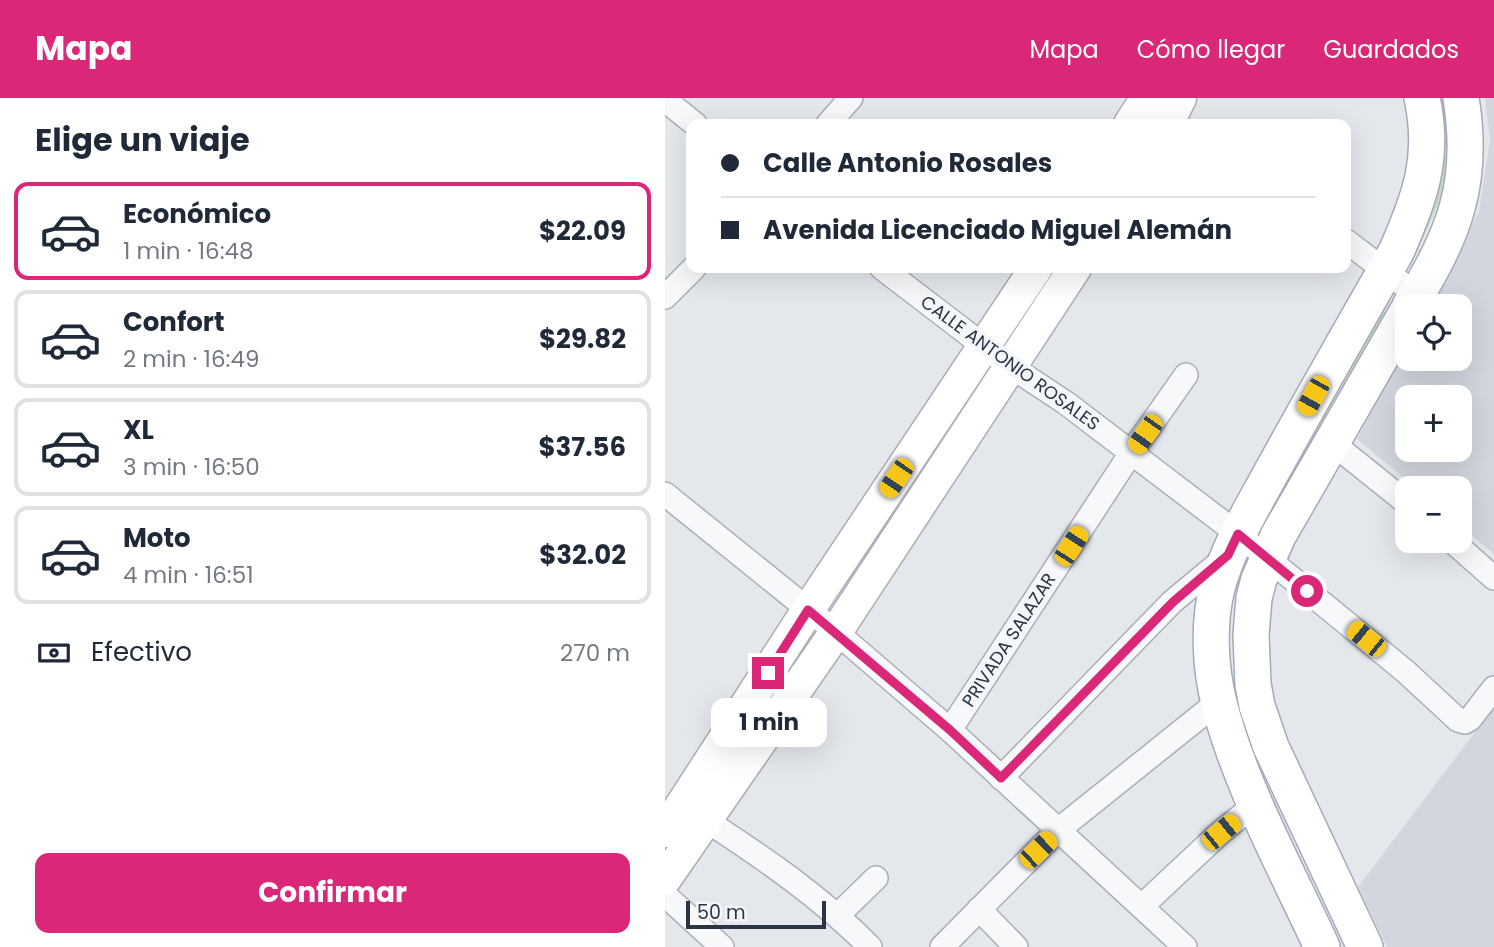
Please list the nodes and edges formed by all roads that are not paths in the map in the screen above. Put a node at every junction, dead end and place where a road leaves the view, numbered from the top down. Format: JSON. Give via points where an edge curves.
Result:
{"nodes":[{"id":1,"x":851,"y":98,"type":"edge"},
{"id":2,"x":1422,"y":98,"type":"edge"},
{"id":3,"x":1461,"y":98,"type":"edge"},
{"id":4,"x":665,"y":100,"type":"edge"},
{"id":5,"x":1167,"y":110,"type":"edge"},
{"id":6,"x":689,"y":119,"type":"edge"},
{"id":7,"x":832,"y":119,"type":"edge"},
{"id":8,"x":1143,"y":119,"type":"edge"},
{"id":9,"x":1351,"y":246,"type":"edge"},
{"id":10,"x":1384,"y":271,"type":"junction"},
{"id":11,"x":689,"y":273,"type":"edge"},
{"id":12,"x":888,"y":273,"type":"edge"},
{"id":13,"x":1033,"y":273,"type":"edge"},
{"id":14,"x":1072,"y":273,"type":"edge"},
{"id":15,"x":1404,"y":294,"type":"edge"},
{"id":16,"x":1417,"y":294,"type":"edge"},
{"id":17,"x":665,"y":297,"type":"edge"},
{"id":18,"x":1395,"y":333,"type":"edge"},
{"id":19,"x":983,"y":346,"type":"junction"},
{"id":20,"x":1010,"y":366,"type":"junction"},
{"id":21,"x":1186,"y":375,"type":"dead end"},
{"id":22,"x":1331,"y":442,"type":"junction"},
{"id":23,"x":1131,"y":453,"type":"junction"},
{"id":24,"x":1395,"y":493,"type":"edge"},
{"id":25,"x":665,"y":494,"type":"edge"},
{"id":26,"x":1233,"y":545,"type":"junction"},
{"id":27,"x":1466,"y":553,"type":"edge"},
{"id":28,"x":1268,"y":559,"type":"junction"},
{"id":29,"x":1494,"y":578,"type":"edge"},
{"id":30,"x":808,"y":610,"type":"junction"},
{"id":31,"x":836,"y":632,"type":"junction"},
{"id":32,"x":1494,"y":688,"type":"edge"},
{"id":33,"x":1218,"y":702,"type":"junction"},
{"id":34,"x":950,"y":730,"type":"junction"},
{"id":35,"x":1001,"y":778,"type":"junction"},
{"id":36,"x":1256,"y":804,"type":"junction"},
{"id":37,"x":707,"y":821,"type":"junction"},
{"id":38,"x":665,"y":831,"type":"edge"},
{"id":39,"x":1058,"y":831,"type":"junction"},
{"id":40,"x":876,"y":878,"type":"dead end"},
{"id":41,"x":665,"y":879,"type":"edge"},
{"id":42,"x":665,"y":895,"type":"edge"},
{"id":43,"x":1142,"y":906,"type":"junction"},
{"id":44,"x":979,"y":909,"type":"junction"},
{"id":45,"x":838,"y":915,"type":"junction"},
{"id":46,"x":722,"y":947,"type":"edge"},
{"id":47,"x":870,"y":947,"type":"edge"},
{"id":48,"x":942,"y":947,"type":"edge"},
{"id":49,"x":1016,"y":947,"type":"edge"},
{"id":50,"x":1185,"y":947,"type":"edge"},
{"id":51,"x":1322,"y":947,"type":"edge"},
{"id":52,"x":1365,"y":947,"type":"edge"}],
"edges":[{"from":1,"to":7,"type":"street"},
{"from":2,"to":10,"type":"main road","via":[[1428,144],[1425,169],[1409,221]]},
{"from":3,"to":16,"type":"main road","via":[[1465,160],[1459,206]]},
{"from":4,"to":6,"type":"street"},
{"from":5,"to":8,"type":"main road"},
{"from":9,"to":10,"type":"street"},
{"from":10,"to":15,"type":"street"},
{"from":10,"to":26,"type":"main road"},
{"from":11,"to":17,"type":"street"},
{"from":12,"to":19,"type":"street","name":"CALLE ANTONIO ROSALES"},
{"from":13,"to":19,"type":"main road"},
{"from":14,"to":20,"type":"main road"},
{"from":18,"to":22,"type":"main road"},
{"from":19,"to":20,"type":"street","name":"CALLE ANTONIO ROSALES"},
{"from":19,"to":30,"type":"main road"},
{"from":20,"to":23,"type":"street","name":"CALLE ANTONIO ROSALES"},
{"from":20,"to":31,"type":"main road"},
{"from":21,"to":23,"type":"street","name":"PRIVADA SALAZAR"},
{"from":22,"to":24,"type":"street"},
{"from":22,"to":28,"type":"main road"},
{"from":23,"to":26,"type":"street","name":"CALLE ANTONIO ROSALES"},
{"from":23,"to":34,"type":"street","name":"PRIVADA SALAZAR"},
{"from":25,"to":30,"type":"street"},
{"from":26,"to":28,"type":"street","name":"CALLE ANTONIO ROSALES"},
{"from":26,"to":33,"type":"main road","via":[[1212,619]]},
{"from":26,"to":35,"type":"street"},
{"from":27,"to":29,"type":"street"},
{"from":28,"to":32,"type":"street","name":"CALLE ANTONIO ROSALES","via":[[1458,720],[1465,722]]},
{"from":28,"to":52,"type":"main road","via":[[1254,598],[1251,635],[1257,706],[1271,747]]},
{"from":30,"to":31,"type":"street"},
{"from":30,"to":38,"type":"main road"},
{"from":31,"to":34,"type":"street"},
{"from":31,"to":37,"type":"main road"},
{"from":33,"to":36,"type":"main road"},
{"from":33,"to":39,"type":"street"},
{"from":34,"to":35,"type":"street"},
{"from":35,"to":39,"type":"street"},
{"from":36,"to":43,"type":"street"},
{"from":36,"to":51,"type":"main road"},
{"from":37,"to":41,"type":"main road"},
{"from":37,"to":45,"type":"street"},
{"from":39,"to":43,"type":"street"},
{"from":39,"to":44,"type":"street"},
{"from":40,"to":45,"type":"street"},
{"from":42,"to":46,"type":"street"},
{"from":43,"to":50,"type":"street"},
{"from":44,"to":48,"type":"street"},
{"from":44,"to":49,"type":"street"},
{"from":45,"to":47,"type":"street"}]}
